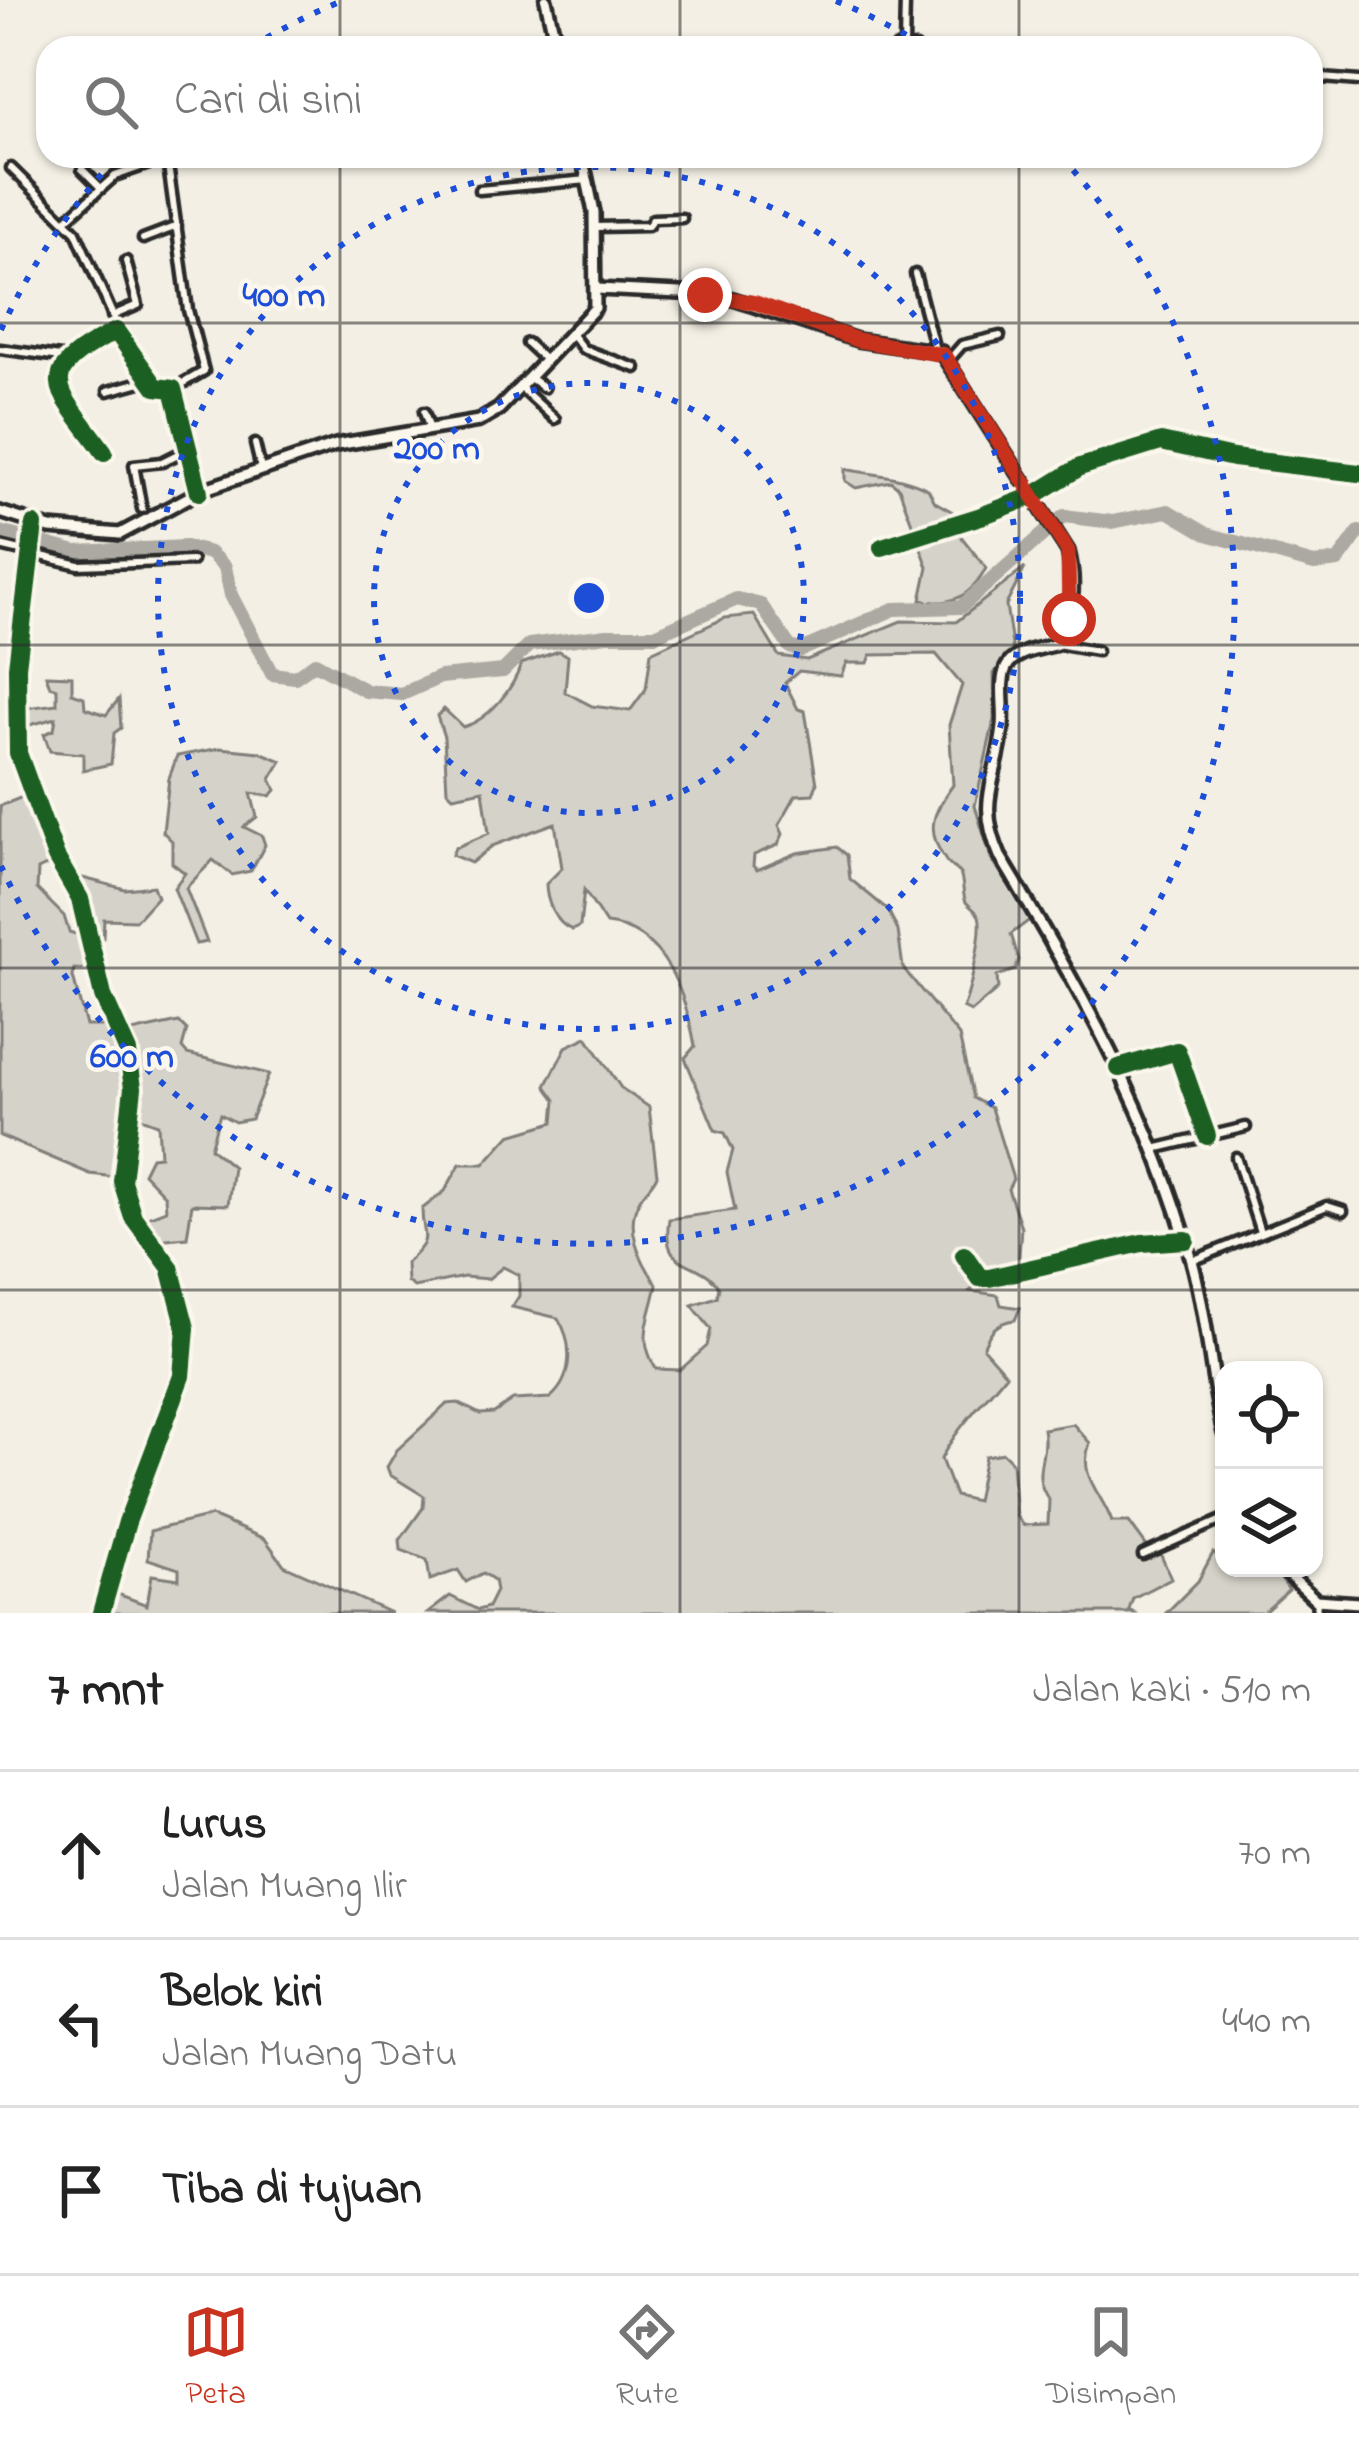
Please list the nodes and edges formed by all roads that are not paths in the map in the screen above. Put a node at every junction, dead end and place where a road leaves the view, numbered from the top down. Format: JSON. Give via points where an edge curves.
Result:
{"nodes":[{"id":1,"x":546,"y":0,"type":"edge"},
{"id":2,"x":905,"y":0,"type":"edge"},
{"id":3,"x":554,"y":36,"type":"edge"},
{"id":4,"x":901,"y":36,"type":"edge"},
{"id":5,"x":1323,"y":78,"type":"edge"},
{"id":6,"x":1359,"y":81,"type":"edge"},
{"id":7,"x":11,"y":168,"type":"dead end"},
{"id":8,"x":138,"y":168,"type":"edge"},
{"id":9,"x":171,"y":168,"type":"edge"},
{"id":10,"x":585,"y":168,"type":"edge"},
{"id":11,"x":82,"y":170,"type":"dead end"},
{"id":12,"x":588,"y":180,"type":"junction"},
{"id":13,"x":101,"y":188,"type":"junction"},
{"id":14,"x":479,"y":190,"type":"dead end"},
{"id":15,"x":682,"y":218,"type":"dead end"},
{"id":16,"x":67,"y":219,"type":"junction"},
{"id":17,"x":177,"y":226,"type":"junction"},
{"id":18,"x":594,"y":227,"type":"junction"},
{"id":19,"x":143,"y":239,"type":"dead end"},
{"id":20,"x":126,"y":261,"type":"dead end"},
{"id":21,"x":916,"y":274,"type":"dead end"},
{"id":22,"x":597,"y":290,"type":"junction"},
{"id":23,"x":112,"y":316,"type":"junction"},
{"id":24,"x":119,"y":332,"type":"junction"},
{"id":25,"x":573,"y":336,"type":"junction"},
{"id":26,"x":1000,"y":336,"type":"dead end"},
{"id":27,"x":527,"y":343,"type":"dead end"},
{"id":28,"x":0,"y":350,"type":"edge"},
{"id":29,"x":935,"y":350,"type":"junction"},
{"id":30,"x":68,"y":358,"type":"junction"},
{"id":31,"x":948,"y":361,"type":"junction"},
{"id":32,"x":547,"y":362,"type":"junction"},
{"id":33,"x":636,"y":368,"type":"dead end"},
{"id":34,"x":530,"y":378,"type":"junction"},
{"id":35,"x":152,"y":379,"type":"junction"},
{"id":36,"x":520,"y":387,"type":"junction"},
{"id":37,"x":544,"y":388,"type":"dead end"},
{"id":38,"x":173,"y":389,"type":"junction"},
{"id":39,"x":108,"y":391,"type":"dead end"},
{"id":40,"x":424,"y":412,"type":"dead end"},
{"id":41,"x":555,"y":418,"type":"dead end"},
{"id":42,"x":430,"y":431,"type":"junction"},
{"id":43,"x":299,"y":442,"type":"dead end"},
{"id":44,"x":255,"y":444,"type":"dead end"},
{"id":45,"x":188,"y":449,"type":"junction"},
{"id":46,"x":104,"y":452,"type":"dead end"},
{"id":47,"x":304,"y":458,"type":"junction"},
{"id":48,"x":262,"y":472,"type":"junction"},
{"id":49,"x":1359,"y":473,"type":"edge"},
{"id":50,"x":199,"y":492,"type":"junction"},
{"id":51,"x":1034,"y":497,"type":"junction"},
{"id":52,"x":142,"y":509,"type":"dead end"},
{"id":53,"x":0,"y":512,"type":"edge"},
{"id":54,"x":33,"y":529,"type":"junction"},
{"id":55,"x":0,"y":546,"type":"edge"},
{"id":56,"x":883,"y":547,"type":"dead end"},
{"id":57,"x":30,"y":554,"type":"junction"},
{"id":58,"x":192,"y":561,"type":"dead end"},
{"id":59,"x":1057,"y":644,"type":"junction"},
{"id":60,"x":1097,"y":650,"type":"dead end"},
{"id":61,"x":1119,"y":1068,"type":"junction"},
{"id":62,"x":1246,"y":1127,"type":"dead end"},
{"id":63,"x":1207,"y":1136,"type":"junction"},
{"id":64,"x":1154,"y":1149,"type":"junction"},
{"id":65,"x":1237,"y":1157,"type":"dead end"},
{"id":66,"x":1343,"y":1210,"type":"dead end"},
{"id":67,"x":1260,"y":1232,"type":"junction"},
{"id":68,"x":1186,"y":1240,"type":"junction"},
{"id":69,"x":964,"y":1255,"type":"dead end"},
{"id":70,"x":1192,"y":1262,"type":"junction"},
{"id":71,"x":1215,"y":1385,"type":"edge"},
{"id":72,"x":1215,"y":1523,"type":"edge"},
{"id":73,"x":1143,"y":1555,"type":"dead end"},
{"id":74,"x":1291,"y":1577,"type":"edge"},
{"id":75,"x":1316,"y":1600,"type":"junction"},
{"id":76,"x":1359,"y":1603,"type":"edge"},
{"id":77,"x":101,"y":1613,"type":"edge"},
{"id":78,"x":1317,"y":1613,"type":"edge"}],
"edges":[{"from":1,"to":3,"type":"main road"},
{"from":2,"to":4,"type":"street"},
{"from":5,"to":6,"type":"street"},
{"from":7,"to":16,"type":"street"},
{"from":8,"to":13,"type":"street"},
{"from":9,"to":17,"type":"street"},
{"from":10,"to":12,"type":"main road"},
{"from":11,"to":13,"type":"street"},
{"from":12,"to":14,"type":"street"},
{"from":12,"to":18,"type":"main road"},
{"from":13,"to":16,"type":"street"},
{"from":15,"to":18,"type":"street"},
{"from":16,"to":23,"type":"street"},
{"from":17,"to":19,"type":"street"},
{"from":17,"to":38,"type":"street","via":[[204,371]]},
{"from":18,"to":22,"type":"main road"},
{"from":20,"to":23,"type":"street","via":[[138,305]]},
{"from":21,"to":29,"type":"street"},
{"from":22,"to":25,"type":"main road","via":[[591,318]]},
{"from":22,"to":29,"type":"main road","via":[[722,296],[857,340]]},
{"from":23,"to":24,"type":"street"},
{"from":24,"to":30,"type":"street"},
{"from":24,"to":35,"type":"street"},
{"from":25,"to":32,"type":"main road"},
{"from":25,"to":33,"type":"street","via":[[583,349]]},
{"from":26,"to":31,"type":"street","via":[[962,345]]},
{"from":27,"to":32,"type":"street"},
{"from":28,"to":30,"type":"street"},
{"from":29,"to":31,"type":"main road"},
{"from":30,"to":46,"type":"street","via":[[59,394]]},
{"from":31,"to":51,"type":"main road"},
{"from":32,"to":34,"type":"main road"},
{"from":34,"to":36,"type":"main road"},
{"from":34,"to":37,"type":"street"},
{"from":35,"to":38,"type":"street","via":[[160,390]]},
{"from":35,"to":39,"type":"street"},
{"from":36,"to":41,"type":"street"},
{"from":36,"to":42,"type":"main road","via":[[484,419]]},
{"from":38,"to":45,"type":"street"},
{"from":40,"to":42,"type":"street"},
{"from":42,"to":47,"type":"main road","via":[[336,445]]},
{"from":43,"to":47,"type":"street"},
{"from":44,"to":48,"type":"street"},
{"from":45,"to":50,"type":"street"},
{"from":45,"to":52,"type":"street","via":[[134,465]]},
{"from":47,"to":48,"type":"main road"},
{"from":48,"to":50,"type":"main road"},
{"from":49,"to":51,"type":"street","via":[[1161,442],[1070,471]]},
{"from":50,"to":54,"type":"main road","via":[[120,534]]},
{"from":51,"to":56,"type":"street"},
{"from":51,"to":59,"type":"main road","via":[[1063,542],[1072,576],[1069,619]]},
{"from":53,"to":54,"type":"main road"},
{"from":54,"to":57,"type":"main road"},
{"from":55,"to":57,"type":"street"},
{"from":57,"to":58,"type":"street","via":[[94,566]]},
{"from":57,"to":77,"type":"main road","via":[[17,668],[18,753],[80,899],[103,996],[128,1052],[133,1088],[122,1181],[133,1217],[170,1268],[186,1328],[182,1376]]},
{"from":59,"to":60,"type":"street"},
{"from":59,"to":61,"type":"main road","via":[[1016,656],[1005,670],[1002,736],[986,796],[990,834]]},
{"from":61,"to":63,"type":"street","via":[[1177,1052]]},
{"from":61,"to":64,"type":"main road"},
{"from":62,"to":63,"type":"street"},
{"from":63,"to":64,"type":"street"},
{"from":64,"to":68,"type":"main road"},
{"from":65,"to":67,"type":"street"},
{"from":66,"to":67,"type":"street","via":[[1327,1206]]},
{"from":67,"to":70,"type":"street"},
{"from":68,"to":69,"type":"street","via":[[980,1279]]},
{"from":68,"to":70,"type":"main road"},
{"from":70,"to":71,"type":"main road"},
{"from":72,"to":73,"type":"street"},
{"from":74,"to":75,"type":"main road"},
{"from":75,"to":76,"type":"main road"},
{"from":75,"to":78,"type":"street"}]}
